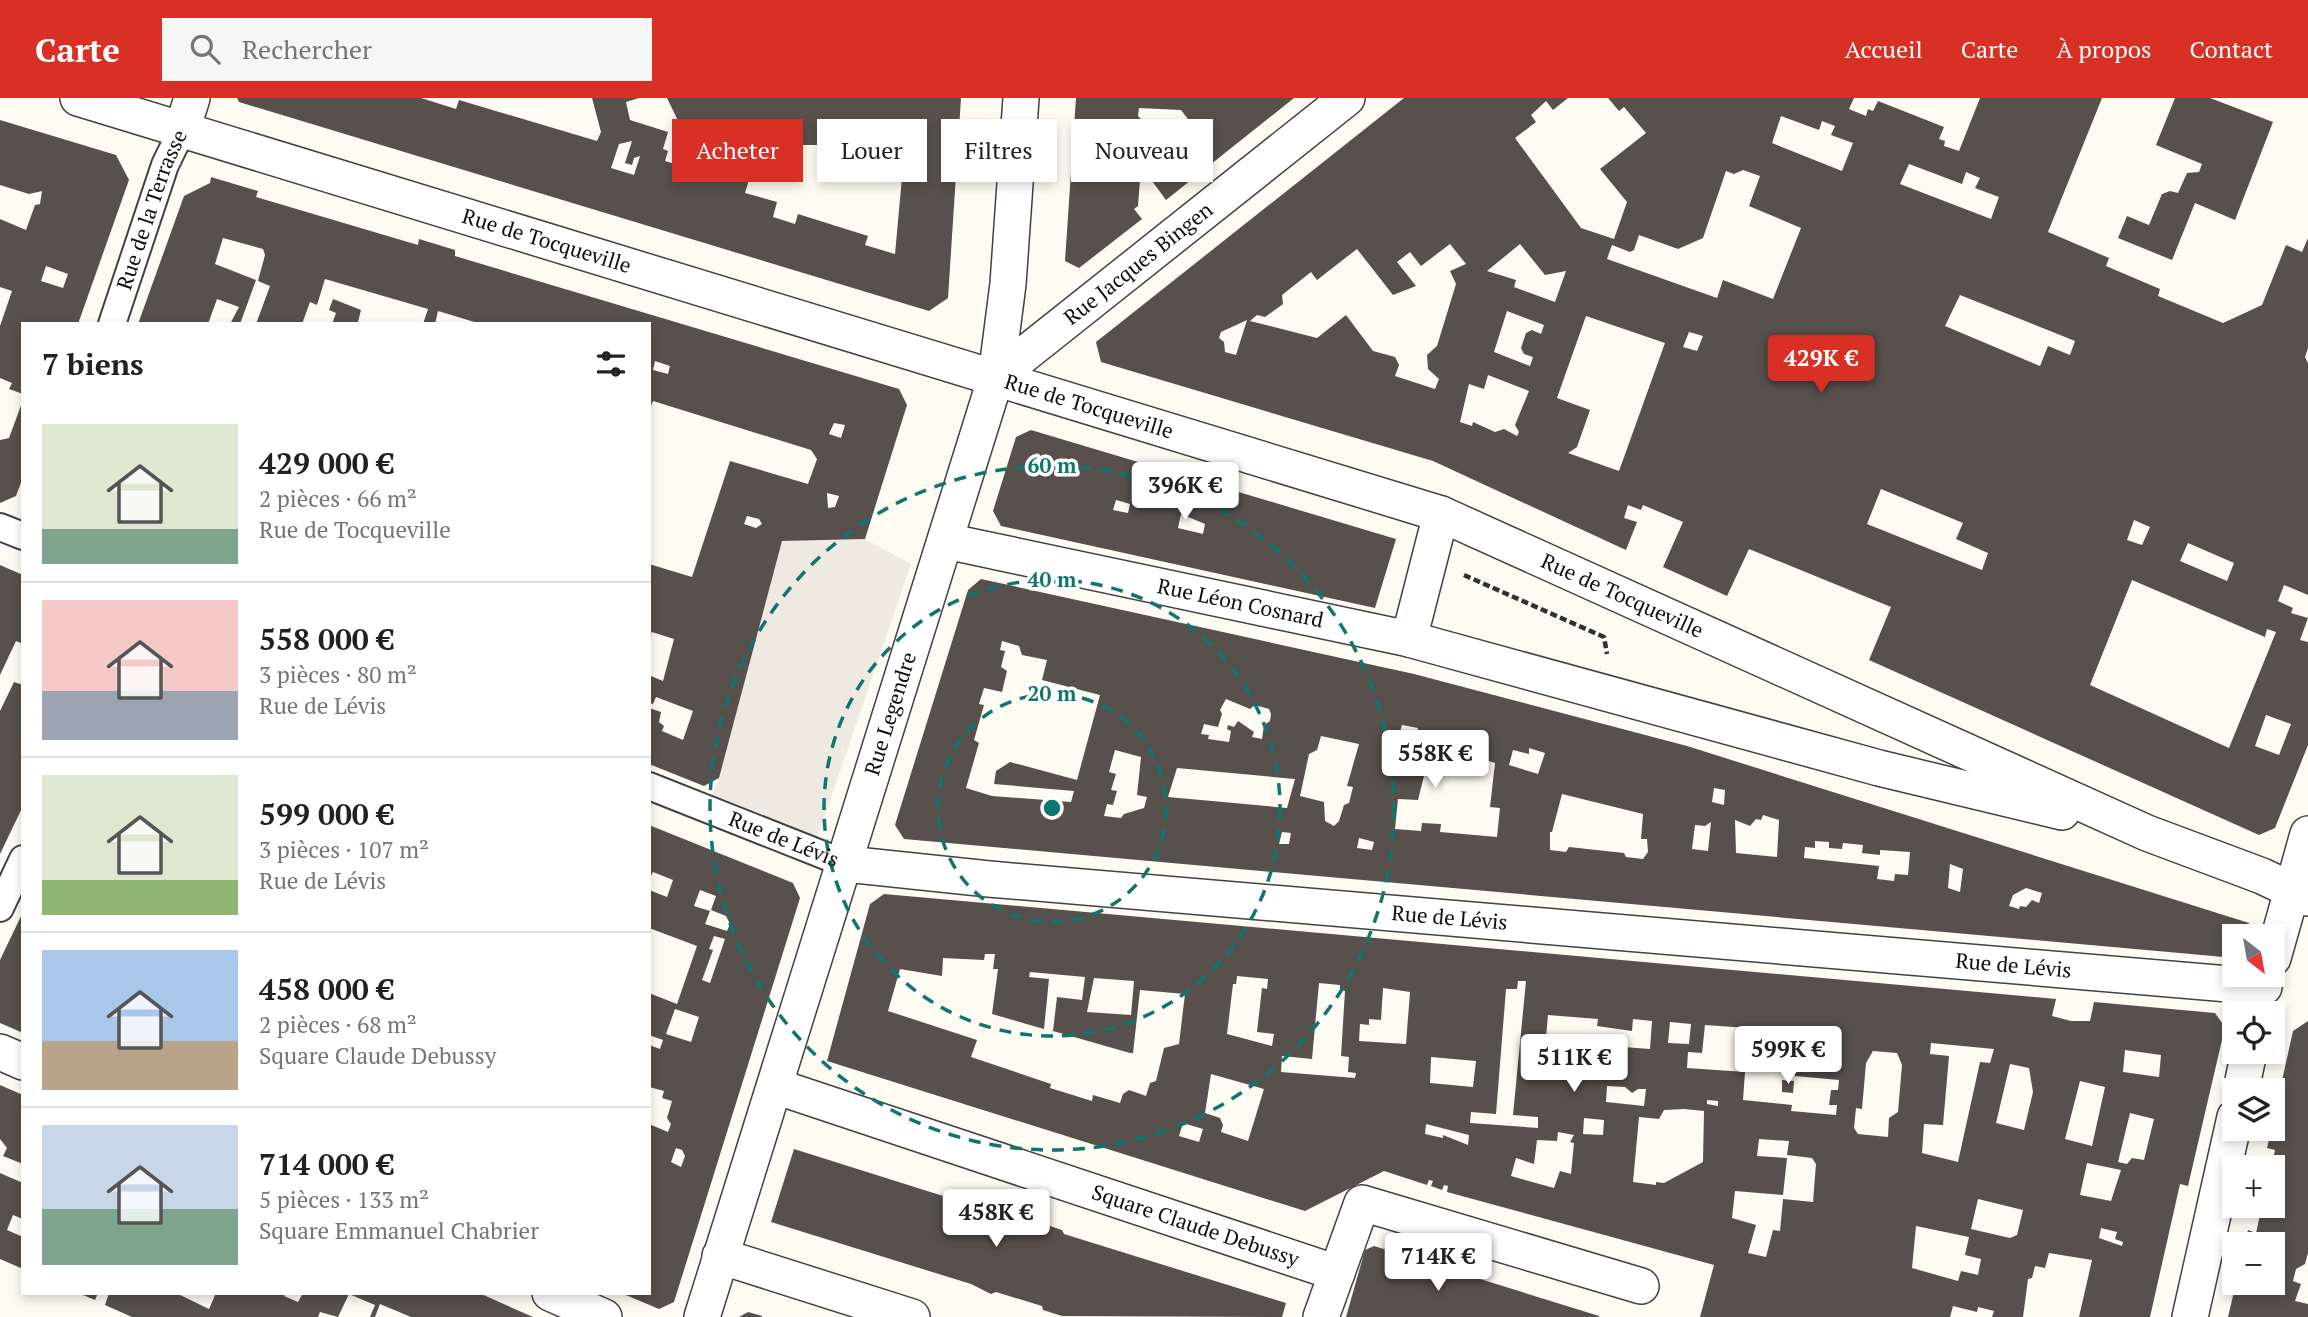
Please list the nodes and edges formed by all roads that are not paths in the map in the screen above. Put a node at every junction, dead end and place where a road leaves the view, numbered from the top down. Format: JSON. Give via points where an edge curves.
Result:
{"nodes":[{"id":1,"x":78,"y":98,"type":"edge"},
{"id":2,"x":1021,"y":98,"type":"edge"},
{"id":3,"x":1348,"y":98,"type":"edge"},
{"id":4,"x":187,"y":114,"type":"edge"},
{"id":5,"x":113,"y":322,"type":"edge"},
{"id":6,"x":996,"y":377,"type":"junction"},
{"id":7,"x":1441,"y":514,"type":"junction"},
{"id":8,"x":0,"y":527,"type":"edge"},
{"id":9,"x":21,"y":535,"type":"edge"},
{"id":10,"x":946,"y":541,"type":"junction"},
{"id":11,"x":1409,"y":639,"type":"junction"},
{"id":12,"x":651,"y":787,"type":"edge"},
{"id":13,"x":2147,"y":833,"type":"junction"},
{"id":14,"x":2308,"y":834,"type":"edge"},
{"id":15,"x":21,"y":863,"type":"edge"},
{"id":16,"x":846,"y":864,"type":"junction"},
{"id":17,"x":2300,"y":894,"type":"edge"},
{"id":18,"x":0,"y":908,"type":"edge"},
{"id":19,"x":2286,"y":931,"type":"edge"},
{"id":20,"x":2222,"y":979,"type":"edge"},
{"id":21,"x":0,"y":1052,"type":"edge"},
{"id":22,"x":21,"y":1061,"type":"edge"},
{"id":23,"x":775,"y":1086,"type":"junction"},
{"id":24,"x":2230,"y":1141,"type":"edge"},
{"id":25,"x":720,"y":1256,"type":"junction"},
{"id":26,"x":1337,"y":1273,"type":"junction"},
{"id":27,"x":1641,"y":1286,"type":"dead end"},
{"id":28,"x":554,"y":1295,"type":"edge"},
{"id":29,"x":604,"y":1317,"type":"edge"},
{"id":30,"x":702,"y":1317,"type":"edge"},
{"id":31,"x":912,"y":1317,"type":"edge"},
{"id":32,"x":1321,"y":1317,"type":"edge"},
{"id":33,"x":2190,"y":1317,"type":"edge"}],
"edges":[{"from":1,"to":4,"type":"street","name":"Rue de Tocqueville"},
{"from":2,"to":6,"type":"street","name":"Rue Legendre","via":[[1008,284]]},
{"from":3,"to":6,"type":"street","name":"Rue Jacques Bingen"},
{"from":4,"to":5,"type":"street","name":"Rue de la Terrasse"},
{"from":4,"to":6,"type":"street","name":"Rue de Tocqueville"},
{"from":6,"to":7,"type":"street","name":"Rue de Tocqueville"},
{"from":6,"to":10,"type":"street","name":"Rue Legendre"},
{"from":7,"to":11,"type":"street"},
{"from":7,"to":13,"type":"street","name":"Rue de Tocqueville"},
{"from":8,"to":9,"type":"street"},
{"from":10,"to":11,"type":"street","name":"Rue Léon Cosnard"},
{"from":10,"to":16,"type":"street","name":"Rue Legendre"},
{"from":11,"to":13,"type":"street","name":"Rue de Tocqueville","via":[[1879,768]]},
{"from":12,"to":16,"type":"street","name":"Rue de Lévis"},
{"from":13,"to":17,"type":"street","name":"Rue de Tocqueville"},
{"from":14,"to":17,"type":"street"},
{"from":15,"to":18,"type":"street"},
{"from":16,"to":20,"type":"street","name":"Rue de Lévis"},
{"from":16,"to":23,"type":"street","name":"Rue Legendre"},
{"from":17,"to":19,"type":"street"},
{"from":21,"to":22,"type":"street"},
{"from":23,"to":25,"type":"street","name":"Rue Legendre"},
{"from":23,"to":26,"type":"street","name":"Square Claude Debussy"},
{"from":24,"to":33,"type":"street"},
{"from":25,"to":30,"type":"street","name":"Rue Legendre"},
{"from":25,"to":31,"type":"street"},
{"from":26,"to":27,"type":"street","via":[[1362,1203]]},
{"from":26,"to":32,"type":"street"},
{"from":28,"to":29,"type":"street"}]}
